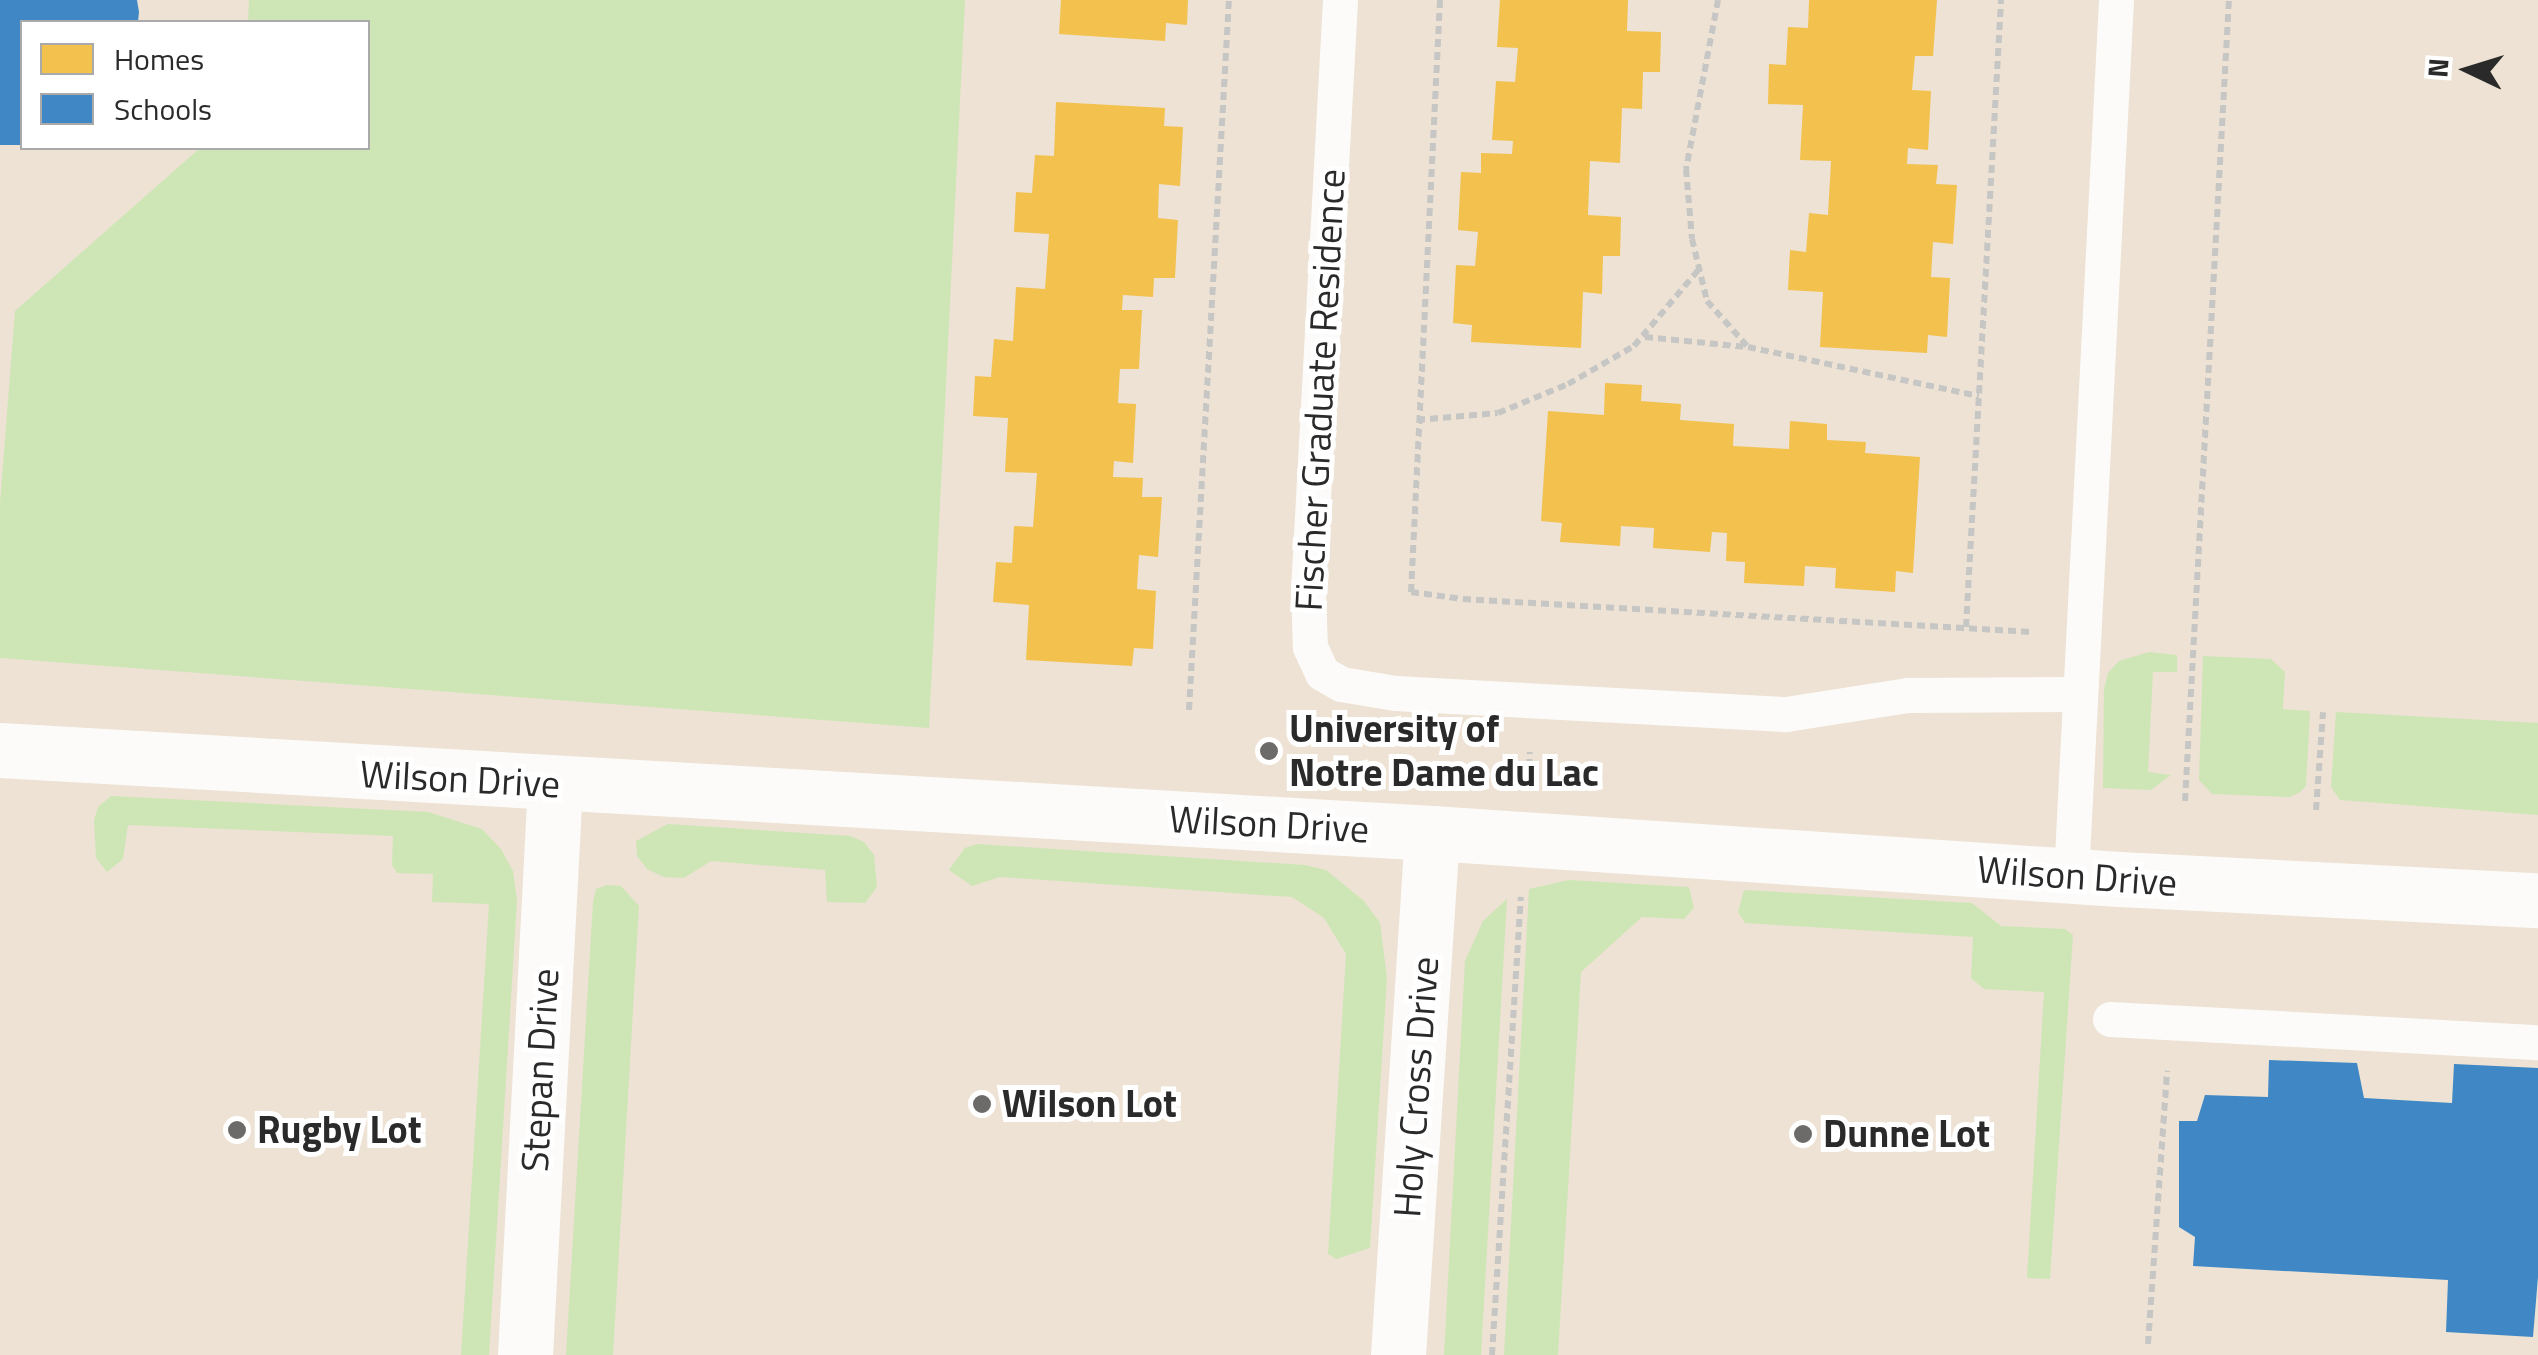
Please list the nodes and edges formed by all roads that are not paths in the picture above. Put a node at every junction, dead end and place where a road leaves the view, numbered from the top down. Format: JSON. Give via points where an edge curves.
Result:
{"nodes":[{"id":1,"x":1340,"y":0,"type":"edge"},
{"id":2,"x":2116,"y":0,"type":"edge"},
{"id":3,"x":2080,"y":694,"type":"junction"},
{"id":4,"x":0,"y":750,"type":"edge"},
{"id":5,"x":555,"y":784,"type":"junction"},
{"id":6,"x":1432,"y":833,"type":"junction"},
{"id":7,"x":2071,"y":876,"type":"junction"},
{"id":8,"x":2538,"y":900,"type":"edge"},
{"id":9,"x":2110,"y":1019,"type":"dead end"},
{"id":10,"x":2538,"y":1042,"type":"edge"},
{"id":11,"x":1400,"y":1351,"type":"edge"},
{"id":12,"x":525,"y":1355,"type":"edge"}],
"edges":[{"from":1,"to":3,"type":"lane","name":"Fischer Graduate Residence","via":[[1308,591],[1310,647],[1322,673],[1341,684],[1395,693],[1786,714],[1908,695]]},
{"from":2,"to":3,"type":"lane"},
{"from":3,"to":7,"type":"lane"},
{"from":4,"to":5,"type":"street","name":"Wilson Drive"},
{"from":5,"to":6,"type":"street","name":"Wilson Drive"},
{"from":5,"to":12,"type":"street","name":"Stepan Drive"},
{"from":6,"to":7,"type":"street","name":"Wilson Drive"},
{"from":6,"to":11,"type":"street","name":"Holy Cross Drive"},
{"from":7,"to":8,"type":"street","name":"Wilson Drive"},
{"from":9,"to":10,"type":"lane"}]}
